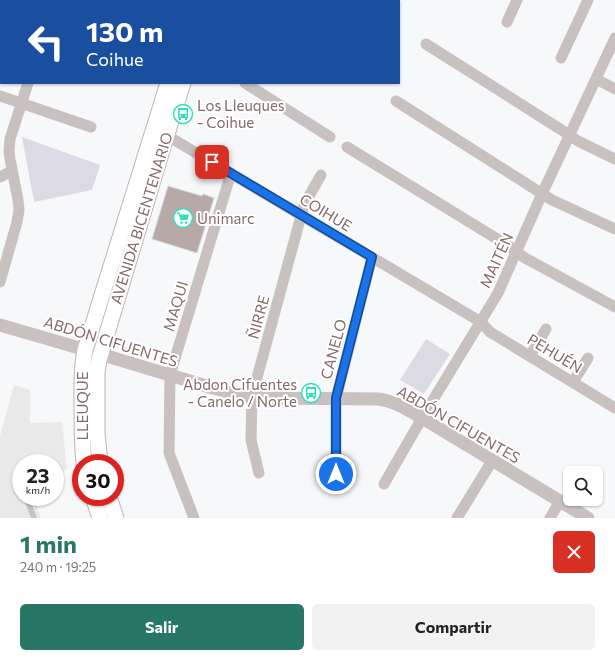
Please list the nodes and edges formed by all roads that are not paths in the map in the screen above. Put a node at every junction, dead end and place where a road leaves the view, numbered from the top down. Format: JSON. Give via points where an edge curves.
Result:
{"nodes":[{"id":1,"x":517,"y":0,"type":"edge"},
{"id":2,"x":588,"y":0,"type":"edge"},
{"id":3,"x":506,"y":22,"type":"dead end"},
{"id":4,"x":615,"y":38,"type":"edge"},
{"id":5,"x":426,"y":44,"type":"dead end"},
{"id":6,"x":561,"y":58,"type":"dead end"},
{"id":7,"x":596,"y":79,"type":"junction"},
{"id":8,"x":28,"y":84,"type":"edge"},
{"id":9,"x":168,"y":84,"type":"edge"},
{"id":10,"x":183,"y":84,"type":"edge"},
{"id":11,"x":247,"y":84,"type":"edge"},
{"id":12,"x":615,"y":89,"type":"edge"},
{"id":13,"x":0,"y":96,"type":"edge"},
{"id":14,"x":396,"y":101,"type":"dead end"},
{"id":15,"x":21,"y":103,"type":"junction"},
{"id":16,"x":91,"y":127,"type":"dead end"},
{"id":17,"x":160,"y":133,"type":"junction"},
{"id":18,"x":569,"y":136,"type":"junction"},
{"id":19,"x":330,"y":137,"type":"dead end"},
{"id":20,"x":347,"y":147,"type":"dead end"},
{"id":21,"x":615,"y":159,"type":"edge"},
{"id":22,"x":0,"y":167,"type":"edge"},
{"id":23,"x":12,"y":171,"type":"junction"},
{"id":24,"x":231,"y":173,"type":"junction"},
{"id":25,"x":321,"y":175,"type":"dead end"},
{"id":26,"x":0,"y":177,"type":"edge"},
{"id":27,"x":542,"y":194,"type":"junction"},
{"id":28,"x":301,"y":214,"type":"junction"},
{"id":29,"x":615,"y":229,"type":"edge"},
{"id":30,"x":517,"y":252,"type":"junction"},
{"id":31,"x":372,"y":257,"type":"junction"},
{"id":32,"x":0,"y":282,"type":"edge"},
{"id":33,"x":615,"y":307,"type":"edge"},
{"id":34,"x":481,"y":322,"type":"junction"},
{"id":35,"x":0,"y":325,"type":"edge"},
{"id":36,"x":546,"y":328,"type":"dead end"},
{"id":37,"x":84,"y":350,"type":"junction"},
{"id":38,"x":100,"y":354,"type":"junction"},
{"id":39,"x":530,"y":356,"type":"junction"},
{"id":40,"x":588,"y":358,"type":"dead end"},
{"id":41,"x":170,"y":376,"type":"junction"},
{"id":42,"x":573,"y":382,"type":"junction"},
{"id":43,"x":252,"y":396,"type":"junction"},
{"id":44,"x":336,"y":398,"type":"junction"},
{"id":45,"x":615,"y":408,"type":"edge"},
{"id":46,"x":422,"y":418,"type":"junction"},
{"id":47,"x":83,"y":454,"type":"edge"},
{"id":48,"x":99,"y":454,"type":"edge"},
{"id":49,"x":492,"y":461,"type":"junction"},
{"id":50,"x":259,"y":473,"type":"dead end"},
{"id":51,"x":336,"y":474,"type":"dead end"},
{"id":52,"x":384,"y":484,"type":"dead end"},
{"id":53,"x":560,"y":501,"type":"junction"},
{"id":54,"x":29,"y":506,"type":"edge"},
{"id":55,"x":96,"y":506,"type":"edge"},
{"id":56,"x":112,"y":506,"type":"edge"},
{"id":57,"x":34,"y":518,"type":"edge"},
{"id":58,"x":100,"y":518,"type":"edge"},
{"id":59,"x":116,"y":518,"type":"edge"},
{"id":60,"x":194,"y":518,"type":"edge"},
{"id":61,"x":457,"y":518,"type":"edge"},
{"id":62,"x":550,"y":518,"type":"edge"},
{"id":63,"x":588,"y":518,"type":"edge"}],
"edges":[{"from":1,"to":3,"type":"street"},
{"from":2,"to":6,"type":"street"},
{"from":4,"to":7,"type":"street","name":"MAITÉN"},
{"from":5,"to":18,"type":"street"},
{"from":7,"to":12,"type":"street"},
{"from":7,"to":18,"type":"street","name":"MAITÉN"},
{"from":8,"to":15,"type":"street"},
{"from":9,"to":17,"type":"main road","name":"AVENIDA BICENTENARIO"},
{"from":10,"to":17,"type":"main road","name":"AVENIDA BICENTENARIO"},
{"from":11,"to":19,"type":"street"},
{"from":13,"to":15,"type":"street"},
{"from":14,"to":27,"type":"street"},
{"from":15,"to":16,"type":"street"},
{"from":15,"to":23,"type":"street","via":[[10,139]]},
{"from":17,"to":24,"type":"street","name":"COIHUE"},
{"from":17,"to":37,"type":"main road","name":"AVENIDA BICENTENARIO"},
{"from":17,"to":38,"type":"main road","name":"AVENIDA BICENTENARIO"},
{"from":18,"to":21,"type":"street"},
{"from":18,"to":27,"type":"street","name":"MAITÉN"},
{"from":20,"to":30,"type":"street"},
{"from":22,"to":23,"type":"street"},
{"from":23,"to":26,"type":"street"},
{"from":23,"to":32,"type":"street","via":[[18,200],[18,216]]},
{"from":24,"to":28,"type":"street","name":"COIHUE"},
{"from":24,"to":41,"type":"street","name":"MAQUI"},
{"from":25,"to":28,"type":"street","name":"ÑIRRE"},
{"from":27,"to":29,"type":"street"},
{"from":27,"to":30,"type":"street","name":"MAITÉN"},
{"from":28,"to":31,"type":"street","name":"COIHUE"},
{"from":28,"to":43,"type":"street","name":"ÑIRRE"},
{"from":30,"to":33,"type":"street"},
{"from":30,"to":34,"type":"street","name":"MAITÉN"},
{"from":31,"to":34,"type":"street","name":"COIHUE"},
{"from":31,"to":44,"type":"street","name":"CANELO"},
{"from":34,"to":39,"type":"street","name":"PEHUÉN","via":[[490,332]]},
{"from":34,"to":46,"type":"street","name":"MAITÉN"},
{"from":35,"to":37,"type":"street","name":"ABDÓN CIFUENTES"},
{"from":36,"to":39,"type":"street"},
{"from":37,"to":38,"type":"street","name":"ABDÓN CIFUENTES"},
{"from":37,"to":47,"type":"main road","name":"LLEUQUE"},
{"from":38,"to":41,"type":"street","name":"ABDÓN CIFUENTES"},
{"from":38,"to":48,"type":"main road","name":"LLEUQUE"},
{"from":39,"to":42,"type":"street","name":"PEHUÉN"},
{"from":40,"to":42,"type":"street"},
{"from":41,"to":43,"type":"street","name":"ABDÓN CIFUENTES"},
{"from":41,"to":60,"type":"street","name":"MAQUI","via":[[169,453]]},
{"from":42,"to":45,"type":"street","name":"PEHUÉN"},
{"from":43,"to":44,"type":"street","name":"ABDÓN CIFUENTES"},
{"from":43,"to":50,"type":"street","name":"ÑIRRE","via":[[251,440]]},
{"from":44,"to":46,"type":"street","name":"ABDÓN CIFUENTES","via":[[385,400],[398,404]]},
{"from":44,"to":51,"type":"street","name":"CANELO"},
{"from":46,"to":49,"type":"street","name":"ABDÓN CIFUENTES"},
{"from":46,"to":52,"type":"street","name":"MAITÉN"},
{"from":49,"to":53,"type":"street","name":"ABDÓN CIFUENTES"},
{"from":49,"to":61,"type":"street"},
{"from":53,"to":62,"type":"street"},
{"from":53,"to":63,"type":"street","name":"ABDÓN CIFUENTES"},
{"from":54,"to":57,"type":"lane"},
{"from":55,"to":58,"type":"main road"},
{"from":56,"to":59,"type":"main road"}]}
